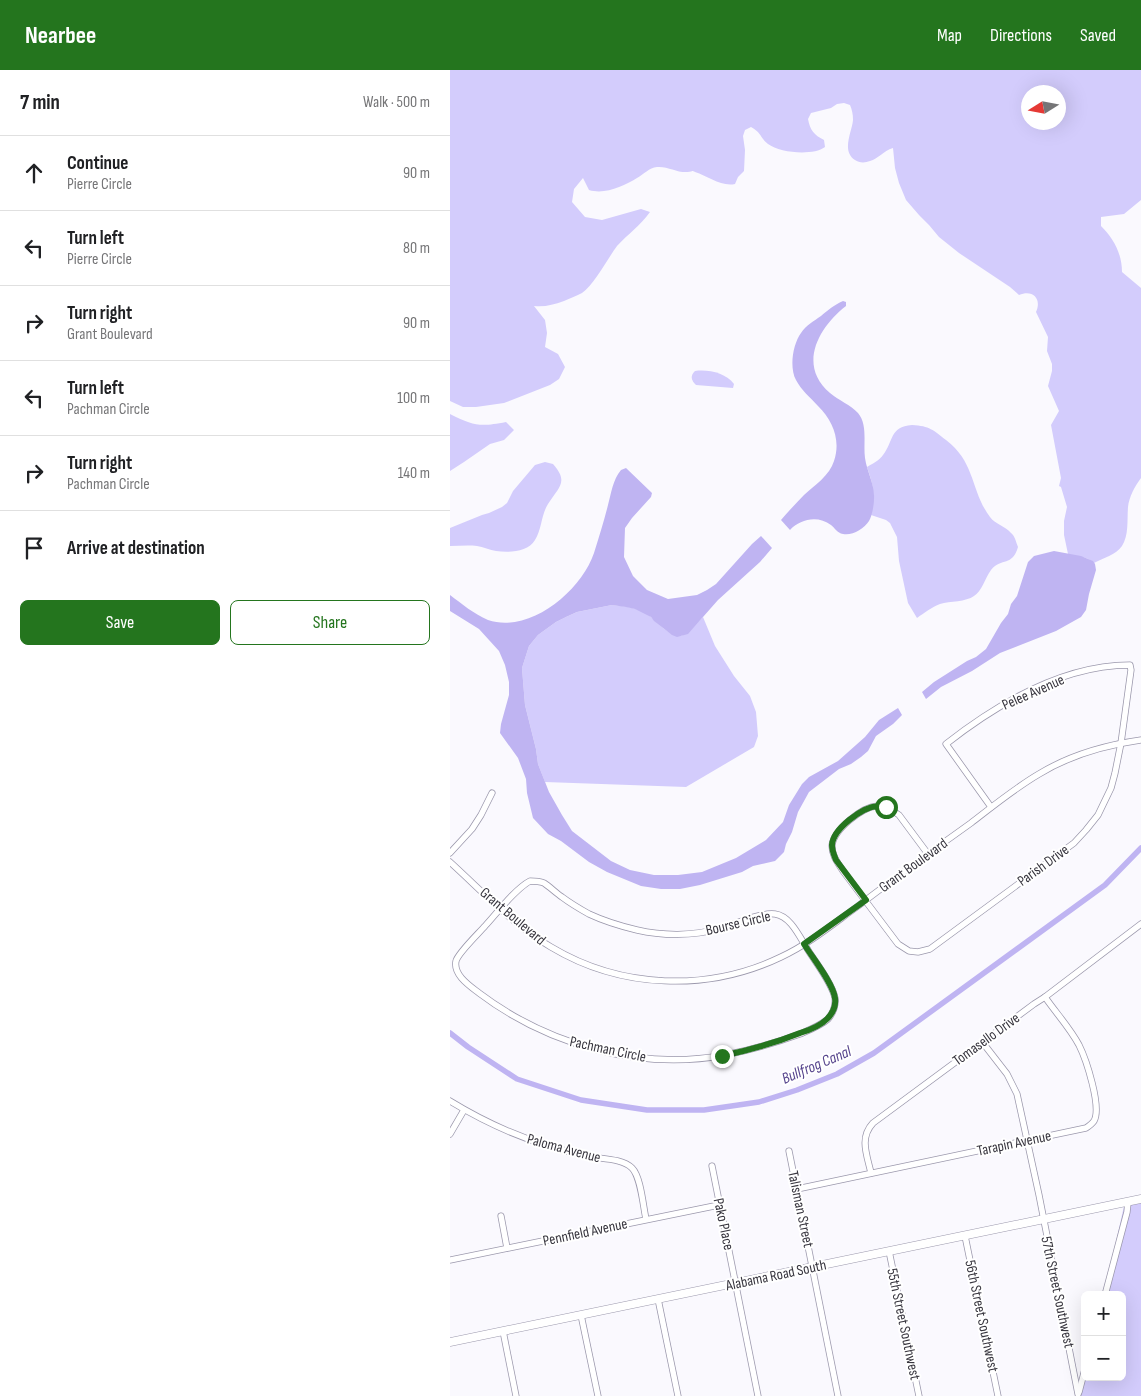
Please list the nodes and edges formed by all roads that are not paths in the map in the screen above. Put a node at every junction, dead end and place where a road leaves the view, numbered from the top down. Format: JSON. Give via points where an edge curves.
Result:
{"nodes":[{"id":1,"x":1130,"y":665,"type":"joint"},
{"id":2,"x":1141,"y":740,"type":"edge"},
{"id":3,"x":1120,"y":743,"type":"junction"},
{"id":4,"x":492,"y":793,"type":"dead end"},
{"id":5,"x":991,"y":807,"type":"junction"},
{"id":6,"x":450,"y":853,"type":"edge"},
{"id":7,"x":928,"y":854,"type":"junction"},
{"id":8,"x":450,"y":862,"type":"edge"},
{"id":9,"x":866,"y":900,"type":"junction"},
{"id":10,"x":502,"y":908,"type":"junction"},
{"id":11,"x":1141,"y":924,"type":"edge"},
{"id":12,"x":804,"y":944,"type":"junction"},
{"id":13,"x":1044,"y":998,"type":"junction"},
{"id":14,"x":983,"y":1042,"type":"junction"},
{"id":15,"x":450,"y":1101,"type":"edge"},
{"id":16,"x":464,"y":1110,"type":"junction"},
{"id":17,"x":450,"y":1134,"type":"edge"},
{"id":18,"x":1027,"y":1141,"type":"junction"},
{"id":19,"x":789,"y":1151,"type":"dead end"},
{"id":20,"x":712,"y":1166,"type":"dead end"},
{"id":21,"x":870,"y":1173,"type":"junction"},
{"id":22,"x":797,"y":1189,"type":"junction"},
{"id":23,"x":1141,"y":1199,"type":"edge"},
{"id":24,"x":1128,"y":1202,"type":"junction"},
{"id":25,"x":719,"y":1205,"type":"junction"},
{"id":26,"x":500,"y":1216,"type":"dead end"},
{"id":27,"x":646,"y":1219,"type":"junction"},
{"id":28,"x":1043,"y":1220,"type":"junction"},
{"id":29,"x":965,"y":1236,"type":"junction"},
{"id":30,"x":508,"y":1248,"type":"junction"},
{"id":31,"x":889,"y":1251,"type":"junction"},
{"id":32,"x":450,"y":1260,"type":"edge"},
{"id":33,"x":813,"y":1267,"type":"junction"},
{"id":34,"x":736,"y":1283,"type":"junction"},
{"id":35,"x":1106,"y":1291,"type":"edge"},
{"id":36,"x":658,"y":1299,"type":"junction"},
{"id":37,"x":580,"y":1315,"type":"junction"},
{"id":38,"x":503,"y":1332,"type":"junction"},
{"id":39,"x":450,"y":1342,"type":"edge"},
{"id":40,"x":1082,"y":1381,"type":"edge"},
{"id":41,"x":1078,"y":1395,"type":"edge"},
{"id":42,"x":516,"y":1396,"type":"edge"},
{"id":43,"x":598,"y":1396,"type":"edge"},
{"id":44,"x":678,"y":1396,"type":"edge"},
{"id":45,"x":758,"y":1396,"type":"edge"},
{"id":46,"x":838,"y":1396,"type":"edge"},
{"id":47,"x":919,"y":1396,"type":"edge"},
{"id":48,"x":998,"y":1396,"type":"edge"}],
"edges":[{"from":1,"to":3,"type":"street","name":"Parish Drive"},
{"from":1,"to":5,"type":"street","name":"Pelee Avenue","via":[[1087,670],[1028,692],[996,709],[946,744]]},
{"from":2,"to":3,"type":"street","name":"Grant Boulevard"},
{"from":3,"to":5,"type":"street","name":"Grant Boulevard","via":[[1062,762]]},
{"from":3,"to":9,"type":"street","name":"Parish Drive","via":[[1111,788],[1098,815],[1074,843],[930,948],[918,952],[903,948]]},
{"from":4,"to":6,"type":"street","via":[[472,829]]},
{"from":5,"to":7,"type":"street","name":"Grant Boulevard"},
{"from":7,"to":9,"type":"street","name":"Grant Boulevard"},
{"from":7,"to":9,"type":"street","via":[[893,810],[878,806],[861,812],[836,833],[832,845],[836,860]]},
{"from":8,"to":10,"type":"street","name":"Grant Boulevard"},
{"from":9,"to":12,"type":"street","name":"Grant Boulevard"},
{"from":10,"to":12,"type":"street","name":"Grant Boulevard","via":[[532,935],[564,954],[589,966],[648,980],[680,982],[726,976],[762,966]]},
{"from":10,"to":12,"type":"street","name":"Bourse Circle","via":[[525,884],[536,881],[544,883],[587,913],[638,930],[665,934],[699,932],[775,914],[791,924]]},
{"from":10,"to":12,"type":"street","name":"Pachman Circle","via":[[459,956],[456,962],[459,975],[491,1001],[546,1032],[602,1051],[641,1058],[722,1056],[778,1042],[824,1022],[833,1011],[835,997]]},
{"from":11,"to":13,"type":"street","name":"Tomasello Drive"},
{"from":13,"to":14,"type":"street","name":"Tomasello Drive"},
{"from":13,"to":18,"type":"street","name":"Tarapin Avenue","via":[[1079,1046],[1087,1064],[1097,1114],[1086,1128]]},
{"from":14,"to":18,"type":"street","name":"57th Street Southwest","via":[[1014,1086]]},
{"from":14,"to":21,"type":"street","name":"Tomasello Drive","via":[[868,1128],[864,1143]]},
{"from":15,"to":16,"type":"street","name":"Paloma Avenue"},
{"from":16,"to":17,"type":"street"},
{"from":16,"to":27,"type":"street","name":"Paloma Avenue","via":[[540,1144],[631,1167]]},
{"from":18,"to":21,"type":"street","name":"Tarapin Avenue"},
{"from":18,"to":28,"type":"street","name":"57th Street Southwest"},
{"from":19,"to":22,"type":"street","name":"Talisman Street"},
{"from":20,"to":25,"type":"street","name":"Pako Place"},
{"from":21,"to":22,"type":"street","name":"Tarapin Avenue"},
{"from":22,"to":33,"type":"street","name":"Talisman Street"},
{"from":23,"to":24,"type":"street","name":"Alabama Road South"},
{"from":24,"to":28,"type":"street","name":"Alabama Road South"},
{"from":24,"to":35,"type":"street"},
{"from":25,"to":27,"type":"street","name":"Pennfield Avenue"},
{"from":25,"to":34,"type":"street","name":"Pako Place"},
{"from":26,"to":30,"type":"street"},
{"from":27,"to":30,"type":"street","name":"Pennfield Avenue"},
{"from":28,"to":29,"type":"street","name":"Alabama Road South"},
{"from":28,"to":41,"type":"street","name":"57th Street Southwest"},
{"from":29,"to":31,"type":"street","name":"Alabama Road South"},
{"from":29,"to":48,"type":"street","name":"56th Street Southwest"},
{"from":30,"to":32,"type":"street","name":"Pennfield Avenue"},
{"from":31,"to":33,"type":"street","name":"Alabama Road South"},
{"from":31,"to":47,"type":"street","name":"55th Street Southwest"},
{"from":33,"to":34,"type":"street","name":"Alabama Road South"},
{"from":33,"to":46,"type":"street","name":"Talisman Street"},
{"from":34,"to":36,"type":"street","name":"Alabama Road South"},
{"from":34,"to":45,"type":"street","name":"Pako Place"},
{"from":36,"to":37,"type":"street","name":"Alabama Road South"},
{"from":36,"to":44,"type":"street"},
{"from":37,"to":38,"type":"street","name":"Alabama Road South"},
{"from":37,"to":43,"type":"street"},
{"from":38,"to":39,"type":"street","name":"Alabama Road South"},
{"from":38,"to":42,"type":"street"},
{"from":40,"to":41,"type":"street"}]}
